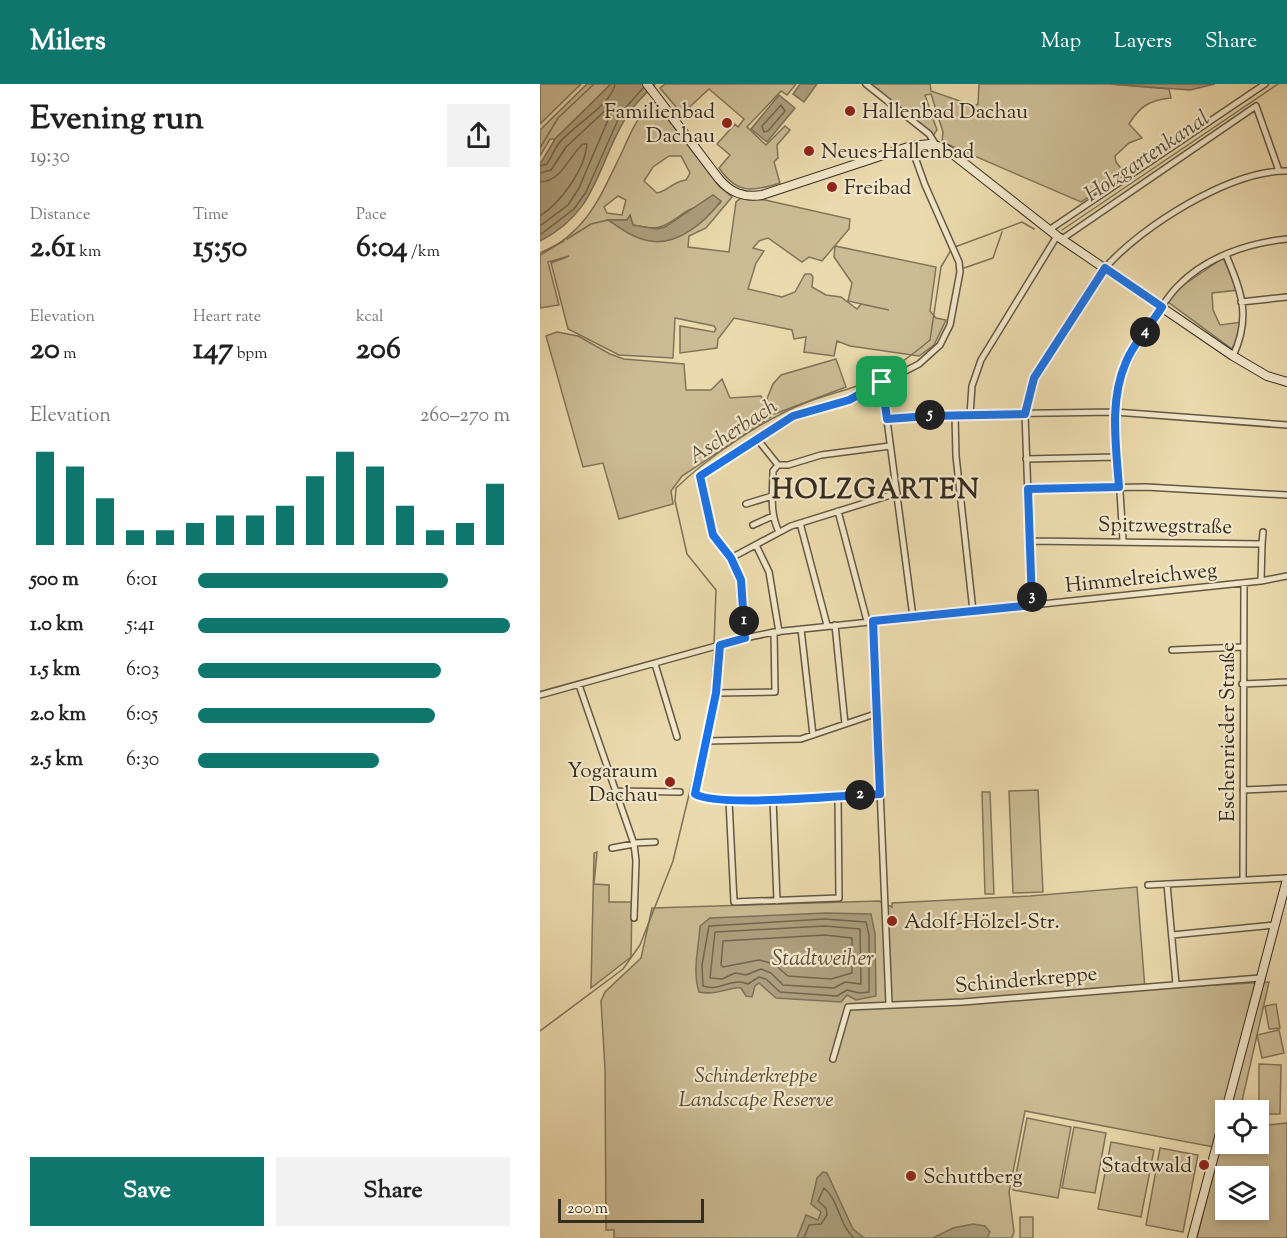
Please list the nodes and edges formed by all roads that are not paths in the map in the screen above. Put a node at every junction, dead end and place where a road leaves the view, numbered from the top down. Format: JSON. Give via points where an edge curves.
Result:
{"nodes":[{"id":1,"x":647,"y":84,"type":"edge"},
{"id":2,"x":866,"y":84,"type":"edge"},
{"id":3,"x":1265,"y":84,"type":"edge"},
{"id":4,"x":936,"y":145,"type":"junction"},
{"id":5,"x":911,"y":146,"type":"junction"},
{"id":6,"x":1279,"y":171,"type":"junction"},
{"id":7,"x":1287,"y":171,"type":"edge"},
{"id":8,"x":1049,"y":230,"type":"junction"},
{"id":9,"x":1060,"y":237,"type":"junction"},
{"id":10,"x":1287,"y":239,"type":"edge"},
{"id":11,"x":1226,"y":255,"type":"junction"},
{"id":12,"x":1105,"y":268,"type":"junction"},
{"id":13,"x":1287,"y":297,"type":"edge"},
{"id":14,"x":1241,"y":302,"type":"junction"},
{"id":15,"x":1162,"y":307,"type":"junction"},
{"id":16,"x":1233,"y":356,"type":"junction"},
{"id":17,"x":1287,"y":381,"type":"edge"},
{"id":18,"x":882,"y":382,"type":"junction"},
{"id":19,"x":1115,"y":412,"type":"junction"},
{"id":20,"x":1025,"y":414,"type":"junction"},
{"id":21,"x":955,"y":415,"type":"junction"},
{"id":22,"x":970,"y":415,"type":"junction"},
{"id":23,"x":887,"y":419,"type":"junction"},
{"id":24,"x":1287,"y":425,"type":"edge"},
{"id":25,"x":758,"y":440,"type":"junction"},
{"id":26,"x":890,"y":446,"type":"junction"},
{"id":27,"x":1118,"y":457,"type":"junction"},
{"id":28,"x":1026,"y":459,"type":"junction"},
{"id":29,"x":778,"y":465,"type":"junction"},
{"id":30,"x":1119,"y":487,"type":"junction"},
{"id":31,"x":1028,"y":489,"type":"junction"},
{"id":32,"x":897,"y":493,"type":"junction"},
{"id":33,"x":1287,"y":495,"type":"edge"},
{"id":34,"x":772,"y":496,"type":"junction"},
{"id":35,"x":746,"y":504,"type":"dead end"},
{"id":36,"x":838,"y":511,"type":"junction"},
{"id":37,"x":773,"y":516,"type":"junction"},
{"id":38,"x":800,"y":523,"type":"junction"},
{"id":39,"x":753,"y":525,"type":"dead end"},
{"id":40,"x":778,"y":532,"type":"junction"},
{"id":41,"x":1263,"y":532,"type":"dead end"},
{"id":42,"x":1124,"y":540,"type":"junction"},
{"id":43,"x":1030,"y":541,"type":"junction"},
{"id":44,"x":1262,"y":544,"type":"junction"},
{"id":45,"x":756,"y":545,"type":"junction"},
{"id":46,"x":731,"y":558,"type":"junction"},
{"id":47,"x":1287,"y":576,"type":"edge"},
{"id":48,"x":1261,"y":582,"type":"junction"},
{"id":49,"x":1244,"y":583,"type":"junction"},
{"id":50,"x":1032,"y":605,"type":"junction"},
{"id":51,"x":973,"y":611,"type":"junction"},
{"id":52,"x":913,"y":617,"type":"junction"},
{"id":53,"x":870,"y":621,"type":"junction"},
{"id":54,"x":835,"y":625,"type":"junction"},
{"id":55,"x":826,"y":626,"type":"junction"},
{"id":56,"x":801,"y":629,"type":"junction"},
{"id":57,"x":776,"y":632,"type":"junction"},
{"id":58,"x":745,"y":638,"type":"junction"},
{"id":59,"x":718,"y":645,"type":"junction"},
{"id":60,"x":1242,"y":647,"type":"junction"},
{"id":61,"x":1172,"y":650,"type":"dead end"},
{"id":62,"x":655,"y":664,"type":"junction"},
{"id":63,"x":1287,"y":682,"type":"edge"},
{"id":64,"x":1242,"y":684,"type":"junction"},
{"id":65,"x":579,"y":685,"type":"junction"},
{"id":66,"x":716,"y":693,"type":"junction"},
{"id":67,"x":540,"y":695,"type":"edge"},
{"id":68,"x":878,"y":713,"type":"junction"},
{"id":69,"x":845,"y":724,"type":"junction"},
{"id":70,"x":813,"y":735,"type":"junction"},
{"id":71,"x":677,"y":737,"type":"dead end"},
{"id":72,"x":706,"y":741,"type":"junction"},
{"id":73,"x":1287,"y":788,"type":"edge"},
{"id":74,"x":1243,"y":790,"type":"junction"},
{"id":75,"x":616,"y":791,"type":"junction"},
{"id":76,"x":680,"y":792,"type":"dead end"},
{"id":77,"x":880,"y":794,"type":"junction"},
{"id":78,"x":838,"y":796,"type":"junction"},
{"id":79,"x":773,"y":799,"type":"junction"},
{"id":80,"x":729,"y":801,"type":"junction"},
{"id":81,"x":655,"y":842,"type":"dead end"},
{"id":82,"x":634,"y":843,"type":"junction"},
{"id":83,"x":612,"y":848,"type":"dead end"},
{"id":84,"x":1287,"y":878,"type":"edge"},
{"id":85,"x":1243,"y":879,"type":"junction"},
{"id":86,"x":1167,"y":884,"type":"junction"},
{"id":87,"x":1148,"y":885,"type":"dead end"},
{"id":88,"x":777,"y":901,"type":"junction"},
{"id":89,"x":634,"y":918,"type":"dead end"},
{"id":90,"x":1274,"y":925,"type":"junction"},
{"id":91,"x":1172,"y":935,"type":"junction"},
{"id":92,"x":1260,"y":978,"type":"junction"},
{"id":93,"x":1176,"y":984,"type":"junction"},
{"id":94,"x":889,"y":1003,"type":"junction"},
{"id":95,"x":833,"y":1059,"type":"dead end"},
{"id":96,"x":1229,"y":1100,"type":"edge"},
{"id":97,"x":1215,"y":1151,"type":"edge"},
{"id":98,"x":1192,"y":1238,"type":"edge"}],
"edges":[{"from":1,"to":5,"type":"street","via":[[718,179],[742,195],[762,195]]},
{"from":2,"to":4,"type":"street","via":[[929,134]]},
{"from":3,"to":8,"type":"street"},
{"from":4,"to":5,"type":"street"},
{"from":4,"to":8,"type":"street","via":[[957,156]]},
{"from":5,"to":18,"type":"street","via":[[960,272],[950,325],[940,345],[919,364]]},
{"from":6,"to":7,"type":"street"},
{"from":6,"to":9,"type":"street","via":[[1256,106]]},
{"from":6,"to":12,"type":"street","via":[[1262,173],[1190,203],[1155,225]]},
{"from":8,"to":9,"type":"street"},
{"from":9,"to":12,"type":"street"},
{"from":9,"to":22,"type":"street","via":[[981,360],[972,386]]},
{"from":10,"to":11,"type":"street","via":[[1264,241]]},
{"from":11,"to":14,"type":"street","via":[[1240,288]]},
{"from":11,"to":15,"type":"street","via":[[1178,286]]},
{"from":12,"to":15,"type":"street"},
{"from":12,"to":20,"type":"street","via":[[1034,378]]},
{"from":13,"to":14,"type":"street"},
{"from":14,"to":16,"type":"street","via":[[1244,328]]},
{"from":15,"to":16,"type":"street"},
{"from":15,"to":19,"type":"street","via":[[1126,360]]},
{"from":16,"to":17,"type":"street","via":[[1267,376]]},
{"from":18,"to":23,"type":"street"},
{"from":18,"to":25,"type":"street","via":[[849,400],[793,416]]},
{"from":19,"to":20,"type":"street"},
{"from":19,"to":24,"type":"street"},
{"from":19,"to":27,"type":"street"},
{"from":20,"to":22,"type":"street"},
{"from":20,"to":28,"type":"street"},
{"from":21,"to":22,"type":"street"},
{"from":21,"to":23,"type":"street"},
{"from":21,"to":51,"type":"street"},
{"from":23,"to":26,"type":"street"},
{"from":25,"to":29,"type":"street"},
{"from":25,"to":46,"type":"street","via":[[700,476],[713,535]]},
{"from":26,"to":29,"type":"street"},
{"from":26,"to":32,"type":"street"},
{"from":27,"to":28,"type":"street"},
{"from":27,"to":30,"type":"street"},
{"from":28,"to":31,"type":"street"},
{"from":29,"to":34,"type":"street","via":[[773,471]]},
{"from":30,"to":31,"type":"street"},
{"from":30,"to":33,"type":"street"},
{"from":30,"to":42,"type":"street"},
{"from":31,"to":43,"type":"street"},
{"from":32,"to":36,"type":"street"},
{"from":32,"to":52,"type":"street"},
{"from":34,"to":35,"type":"street"},
{"from":34,"to":37,"type":"street"},
{"from":36,"to":38,"type":"street"},
{"from":36,"to":53,"type":"street"},
{"from":37,"to":39,"type":"street"},
{"from":37,"to":40,"type":"street"},
{"from":38,"to":40,"type":"street"},
{"from":38,"to":55,"type":"street"},
{"from":40,"to":45,"type":"street"},
{"from":41,"to":44,"type":"street"},
{"from":42,"to":43,"type":"street","name":"Spitzwegstraße"},
{"from":42,"to":44,"type":"street","name":"Spitzwegstraße"},
{"from":43,"to":50,"type":"street"},
{"from":44,"to":48,"type":"street","name":"Spitzwegstraße"},
{"from":45,"to":46,"type":"street"},
{"from":45,"to":57,"type":"street","via":[[769,572]]},
{"from":46,"to":58,"type":"street","via":[[743,591]]},
{"from":47,"to":48,"type":"street","name":"Himmelreichweg"},
{"from":48,"to":49,"type":"street","name":"Himmelreichweg"},
{"from":49,"to":50,"type":"street","name":"Himmelreichweg"},
{"from":49,"to":60,"type":"street","name":"Eschenrieder Straße"},
{"from":50,"to":51,"type":"street","name":"Himmelreichweg"},
{"from":51,"to":52,"type":"street","name":"Himmelreichweg"},
{"from":52,"to":53,"type":"street","name":"Himmelreichweg"},
{"from":53,"to":54,"type":"street","name":"Himmelreichweg"},
{"from":53,"to":68,"type":"street"},
{"from":54,"to":55,"type":"street","name":"Himmelreichweg"},
{"from":54,"to":69,"type":"street"},
{"from":55,"to":56,"type":"street","name":"Himmelreichweg"},
{"from":56,"to":57,"type":"street","name":"Himmelreichweg"},
{"from":56,"to":70,"type":"street"},
{"from":57,"to":58,"type":"street","name":"Himmelreichweg"},
{"from":57,"to":66,"type":"street","via":[[775,692]]},
{"from":58,"to":59,"type":"street","name":"Himmelreichweg"},
{"from":59,"to":62,"type":"street","name":"Himmelreichweg"},
{"from":59,"to":66,"type":"street"},
{"from":60,"to":61,"type":"street"},
{"from":60,"to":64,"type":"street","name":"Eschenrieder Straße"},
{"from":62,"to":65,"type":"street","name":"Himmelreichweg"},
{"from":62,"to":71,"type":"street"},
{"from":63,"to":64,"type":"street"},
{"from":64,"to":74,"type":"street","name":"Eschenrieder Straße"},
{"from":65,"to":67,"type":"street","name":"Himmelreichweg"},
{"from":65,"to":75,"type":"street"},
{"from":66,"to":72,"type":"street"},
{"from":68,"to":69,"type":"street"},
{"from":68,"to":77,"type":"street"},
{"from":69,"to":70,"type":"street"},
{"from":70,"to":72,"type":"street","via":[[801,740]]},
{"from":72,"to":80,"type":"street","via":[[695,794],[704,800]]},
{"from":73,"to":74,"type":"street"},
{"from":74,"to":85,"type":"street","name":"Eschenrieder Straße"},
{"from":75,"to":76,"type":"street"},
{"from":75,"to":82,"type":"street"},
{"from":77,"to":78,"type":"street"},
{"from":77,"to":94,"type":"street"},
{"from":78,"to":79,"type":"street"},
{"from":78,"to":88,"type":"street","via":[[839,898]]},
{"from":79,"to":80,"type":"street"},
{"from":79,"to":88,"type":"street"},
{"from":80,"to":88,"type":"street","via":[[734,902]]},
{"from":81,"to":82,"type":"street"},
{"from":82,"to":83,"type":"street"},
{"from":82,"to":89,"type":"street"},
{"from":84,"to":85,"type":"street"},
{"from":84,"to":90,"type":"street"},
{"from":85,"to":86,"type":"street"},
{"from":86,"to":87,"type":"street"},
{"from":86,"to":91,"type":"street"},
{"from":90,"to":91,"type":"street"},
{"from":90,"to":92,"type":"street"},
{"from":91,"to":93,"type":"street"},
{"from":92,"to":93,"type":"street","name":"Schinderkreppe"},
{"from":92,"to":96,"type":"street"},
{"from":93,"to":94,"type":"street","name":"Schinderkreppe","via":[[963,1002]]},
{"from":94,"to":95,"type":"street","name":"Schinderkreppe","via":[[848,1007]]},
{"from":97,"to":98,"type":"street"}]}
